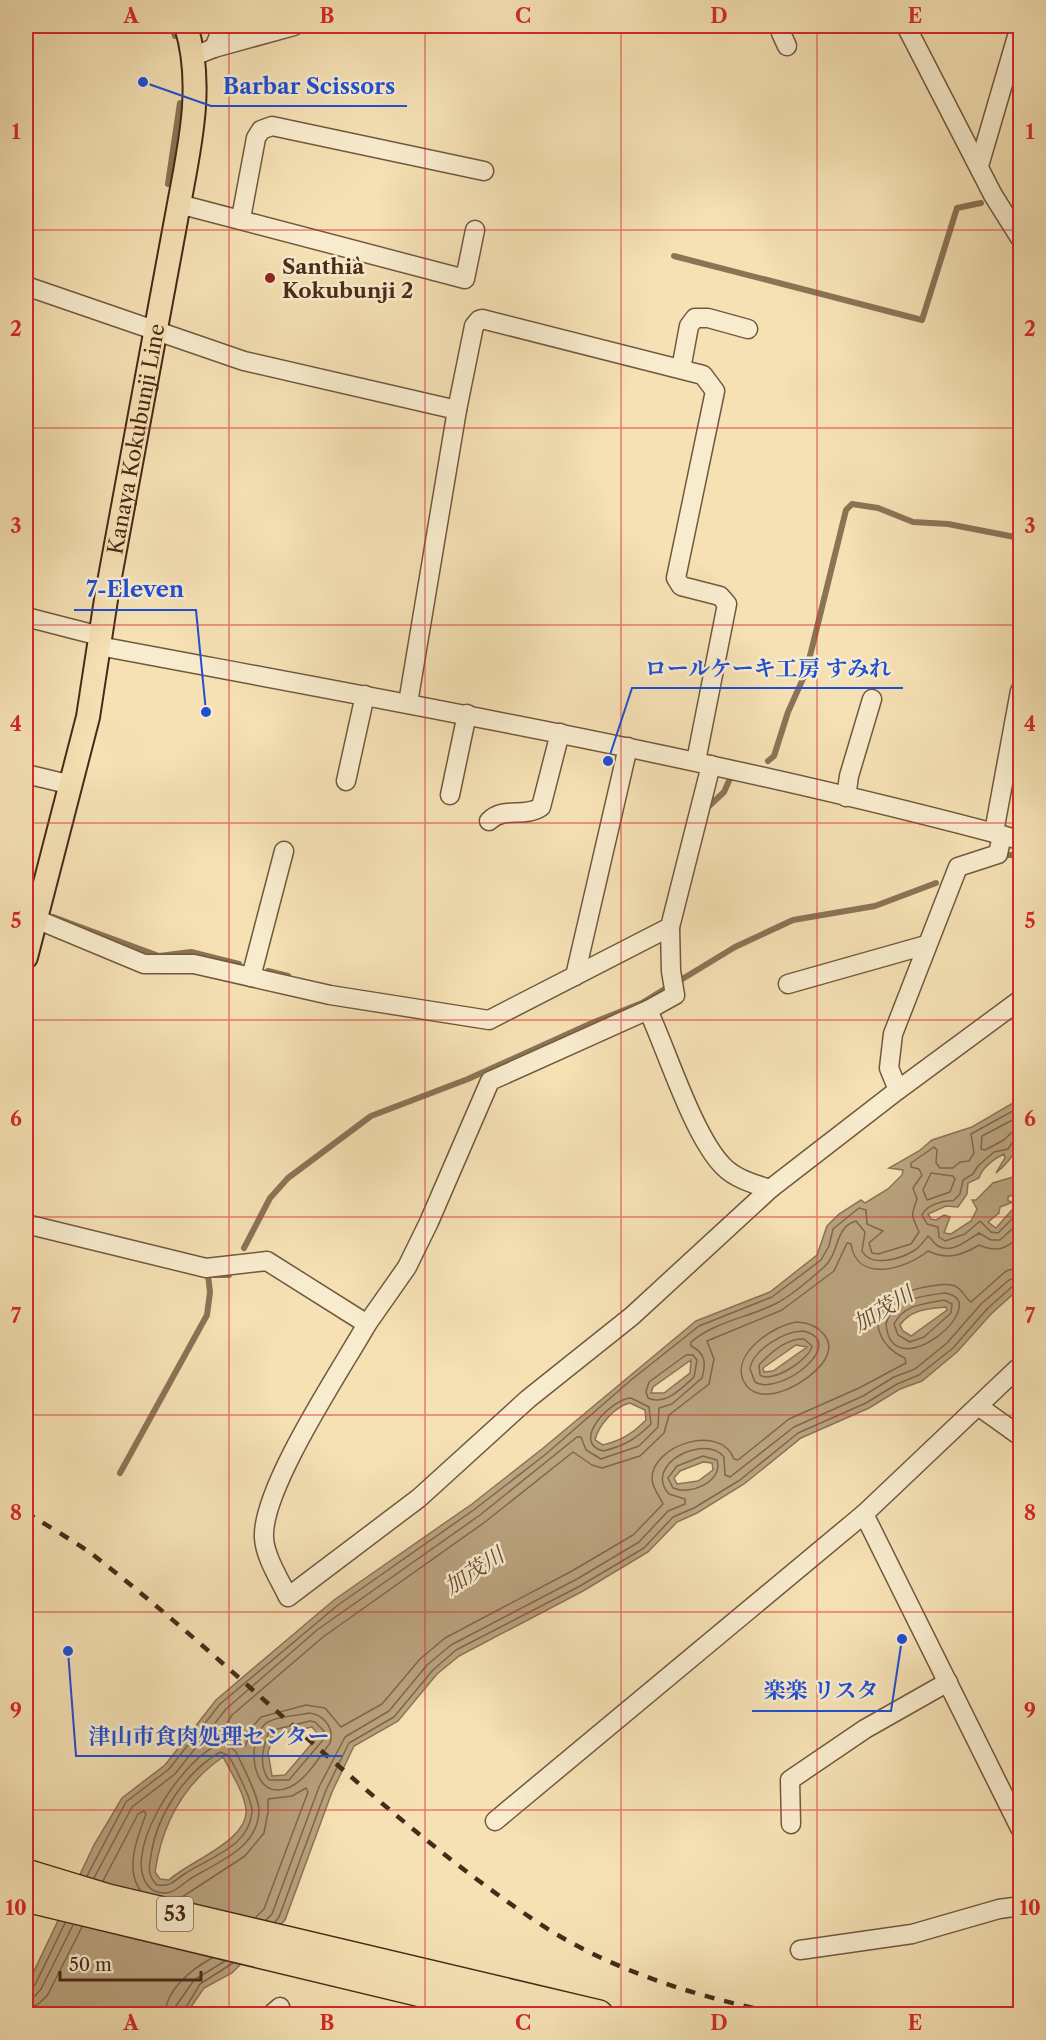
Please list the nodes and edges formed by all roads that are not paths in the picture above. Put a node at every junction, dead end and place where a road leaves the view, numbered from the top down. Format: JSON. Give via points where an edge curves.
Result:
{"nodes":[{"id":1,"x":186,"y":26,"type":"edge"},
{"id":2,"x":223,"y":26,"type":"edge"},
{"id":3,"x":294,"y":26,"type":"edge"},
{"id":4,"x":783,"y":26,"type":"edge"},
{"id":5,"x":906,"y":26,"type":"edge"},
{"id":6,"x":1020,"y":26,"type":"edge"},
{"id":7,"x":787,"y":46,"type":"dead end"},
{"id":8,"x":204,"y":52,"type":"junction"},
{"id":9,"x":979,"y":166,"type":"junction"},
{"id":10,"x":484,"y":171,"type":"dead end"},
{"id":11,"x":179,"y":204,"type":"junction"},
{"id":12,"x":241,"y":218,"type":"junction"},
{"id":13,"x":475,"y":230,"type":"dead end"},
{"id":14,"x":1020,"y":238,"type":"edge"},
{"id":15,"x":26,"y":286,"type":"edge"},
{"id":16,"x":748,"y":329,"type":"dead end"},
{"id":17,"x":155,"y":332,"type":"junction"},
{"id":18,"x":681,"y":369,"type":"junction"},
{"id":19,"x":457,"y":410,"type":"junction"},
{"id":20,"x":26,"y":617,"type":"edge"},
{"id":21,"x":99,"y":641,"type":"junction"},
{"id":22,"x":1020,"y":691,"type":"edge"},
{"id":23,"x":365,"y":695,"type":"junction"},
{"id":24,"x":872,"y":699,"type":"dead end"},
{"id":25,"x":408,"y":703,"type":"junction"},
{"id":26,"x":467,"y":714,"type":"junction"},
{"id":27,"x":560,"y":733,"type":"junction"},
{"id":28,"x":628,"y":747,"type":"junction"},
{"id":29,"x":703,"y":763,"type":"junction"},
{"id":30,"x":26,"y":774,"type":"edge"},
{"id":31,"x":346,"y":781,"type":"dead end"},
{"id":32,"x":72,"y":785,"type":"junction"},
{"id":33,"x":450,"y":795,"type":"dead end"},
{"id":34,"x":846,"y":797,"type":"junction"},
{"id":35,"x":489,"y":821,"type":"dead end"},
{"id":36,"x":998,"y":834,"type":"junction"},
{"id":37,"x":1020,"y":840,"type":"edge"},
{"id":38,"x":284,"y":851,"type":"dead end"},
{"id":39,"x":36,"y":918,"type":"junction"},
{"id":40,"x":670,"y":927,"type":"junction"},
{"id":41,"x":926,"y":945,"type":"junction"},
{"id":42,"x":26,"y":957,"type":"edge"},
{"id":43,"x":575,"y":976,"type":"junction"},
{"id":44,"x":251,"y":977,"type":"junction"},
{"id":45,"x":789,"y":984,"type":"dead end"},
{"id":46,"x":1020,"y":1000,"type":"edge"},
{"id":47,"x":648,"y":1010,"type":"junction"},
{"id":48,"x":898,"y":1090,"type":"junction"},
{"id":49,"x":770,"y":1189,"type":"junction"},
{"id":50,"x":26,"y":1224,"type":"edge"},
{"id":51,"x":367,"y":1324,"type":"junction"},
{"id":52,"x":1020,"y":1366,"type":"edge"},
{"id":53,"x":978,"y":1406,"type":"junction"},
{"id":54,"x":1020,"y":1436,"type":"edge"},
{"id":55,"x":864,"y":1514,"type":"junction"},
{"id":56,"x":948,"y":1682,"type":"junction"},
{"id":57,"x":495,"y":1821,"type":"dead end"},
{"id":58,"x":791,"y":1824,"type":"dead end"},
{"id":59,"x":1020,"y":1828,"type":"edge"},
{"id":60,"x":26,"y":1873,"type":"edge"},
{"id":61,"x":26,"y":1898,"type":"edge"},
{"id":62,"x":1020,"y":1906,"type":"edge"},
{"id":63,"x":800,"y":1950,"type":"dead end"},
{"id":64,"x":315,"y":1958,"type":"junction"},
{"id":65,"x":509,"y":2014,"type":"edge"},
{"id":66,"x":599,"y":2014,"type":"edge"}],
"edges":[{"from":1,"to":8,"type":"main road","name":"Kanaya Kokubunji Line"},
{"from":2,"to":8,"type":"street"},
{"from":3,"to":8,"type":"street"},
{"from":4,"to":7,"type":"street","via":[[781,33]]},
{"from":5,"to":9,"type":"street"},
{"from":6,"to":9,"type":"street"},
{"from":8,"to":11,"type":"main road","name":"Kanaya Kokubunji Line","via":[[195,87]]},
{"from":9,"to":14,"type":"street"},
{"from":10,"to":12,"type":"street","via":[[272,126],[261,130],[256,138]]},
{"from":11,"to":12,"type":"street"},
{"from":11,"to":17,"type":"main road","name":"Kanaya Kokubunji Line"},
{"from":12,"to":13,"type":"street","via":[[465,279]]},
{"from":15,"to":17,"type":"street"},
{"from":16,"to":18,"type":"street","via":[[695,318],[689,327]]},
{"from":17,"to":19,"type":"street","via":[[243,361]]},
{"from":17,"to":21,"type":"main road","name":"Kanaya Kokubunji Line"},
{"from":18,"to":19,"type":"street","via":[[478,320]]},
{"from":18,"to":29,"type":"street","via":[[703,375],[715,391],[676,580],[685,587],[720,596],[726,600],[728,609]]},
{"from":19,"to":25,"type":"street"},
{"from":20,"to":21,"type":"street"},
{"from":21,"to":23,"type":"street"},
{"from":21,"to":32,"type":"main road","name":"Kanaya Kokubunji Line","via":[[88,717]]},
{"from":22,"to":36,"type":"street"},
{"from":23,"to":25,"type":"street"},
{"from":23,"to":31,"type":"street"},
{"from":24,"to":34,"type":"street"},
{"from":25,"to":26,"type":"street"},
{"from":26,"to":27,"type":"street"},
{"from":26,"to":33,"type":"street"},
{"from":27,"to":28,"type":"street"},
{"from":27,"to":35,"type":"street","via":[[541,807],[536,811],[497,814]]},
{"from":28,"to":29,"type":"street"},
{"from":28,"to":43,"type":"street"},
{"from":29,"to":34,"type":"street"},
{"from":29,"to":40,"type":"street"},
{"from":30,"to":32,"type":"street"},
{"from":32,"to":39,"type":"main road","name":"Kanaya Kokubunji Line"},
{"from":34,"to":36,"type":"street"},
{"from":36,"to":37,"type":"street"},
{"from":36,"to":41,"type":"street","via":[[998,854],[958,867]]},
{"from":38,"to":44,"type":"street"},
{"from":39,"to":42,"type":"main road","name":"Kanaya Kokubunji Line"},
{"from":39,"to":44,"type":"street","via":[[144,964],[194,964]]},
{"from":40,"to":43,"type":"street"},
{"from":40,"to":47,"type":"street","via":[[670,971],[675,995]]},
{"from":41,"to":45,"type":"street"},
{"from":41,"to":48,"type":"street","via":[[893,1034],[889,1068]]},
{"from":43,"to":44,"type":"street","via":[[489,1020],[330,995]]},
{"from":46,"to":48,"type":"street"},
{"from":47,"to":49,"type":"street","via":[[703,1138],[724,1168],[745,1181]]},
{"from":47,"to":51,"type":"street","via":[[490,1081],[407,1267]]},
{"from":48,"to":49,"type":"street"},
{"from":49,"to":51,"type":"street","via":[[632,1316],[528,1399],[419,1498],[288,1597],[264,1542],[265,1527],[280,1476]]},
{"from":50,"to":51,"type":"street","via":[[206,1269],[267,1261]]},
{"from":52,"to":53,"type":"street"},
{"from":53,"to":54,"type":"street"},
{"from":53,"to":55,"type":"street"},
{"from":55,"to":56,"type":"street"},
{"from":55,"to":57,"type":"street"},
{"from":56,"to":58,"type":"street","via":[[865,1729],[790,1779]]},
{"from":56,"to":59,"type":"street"},
{"from":60,"to":64,"type":"highway","number":"53"},
{"from":61,"to":64,"type":"highway","number":"53"},
{"from":62,"to":63,"type":"street","via":[[912,1934]]},
{"from":64,"to":65,"type":"highway","number":"53"},
{"from":64,"to":66,"type":"highway","number":"53"}]}
